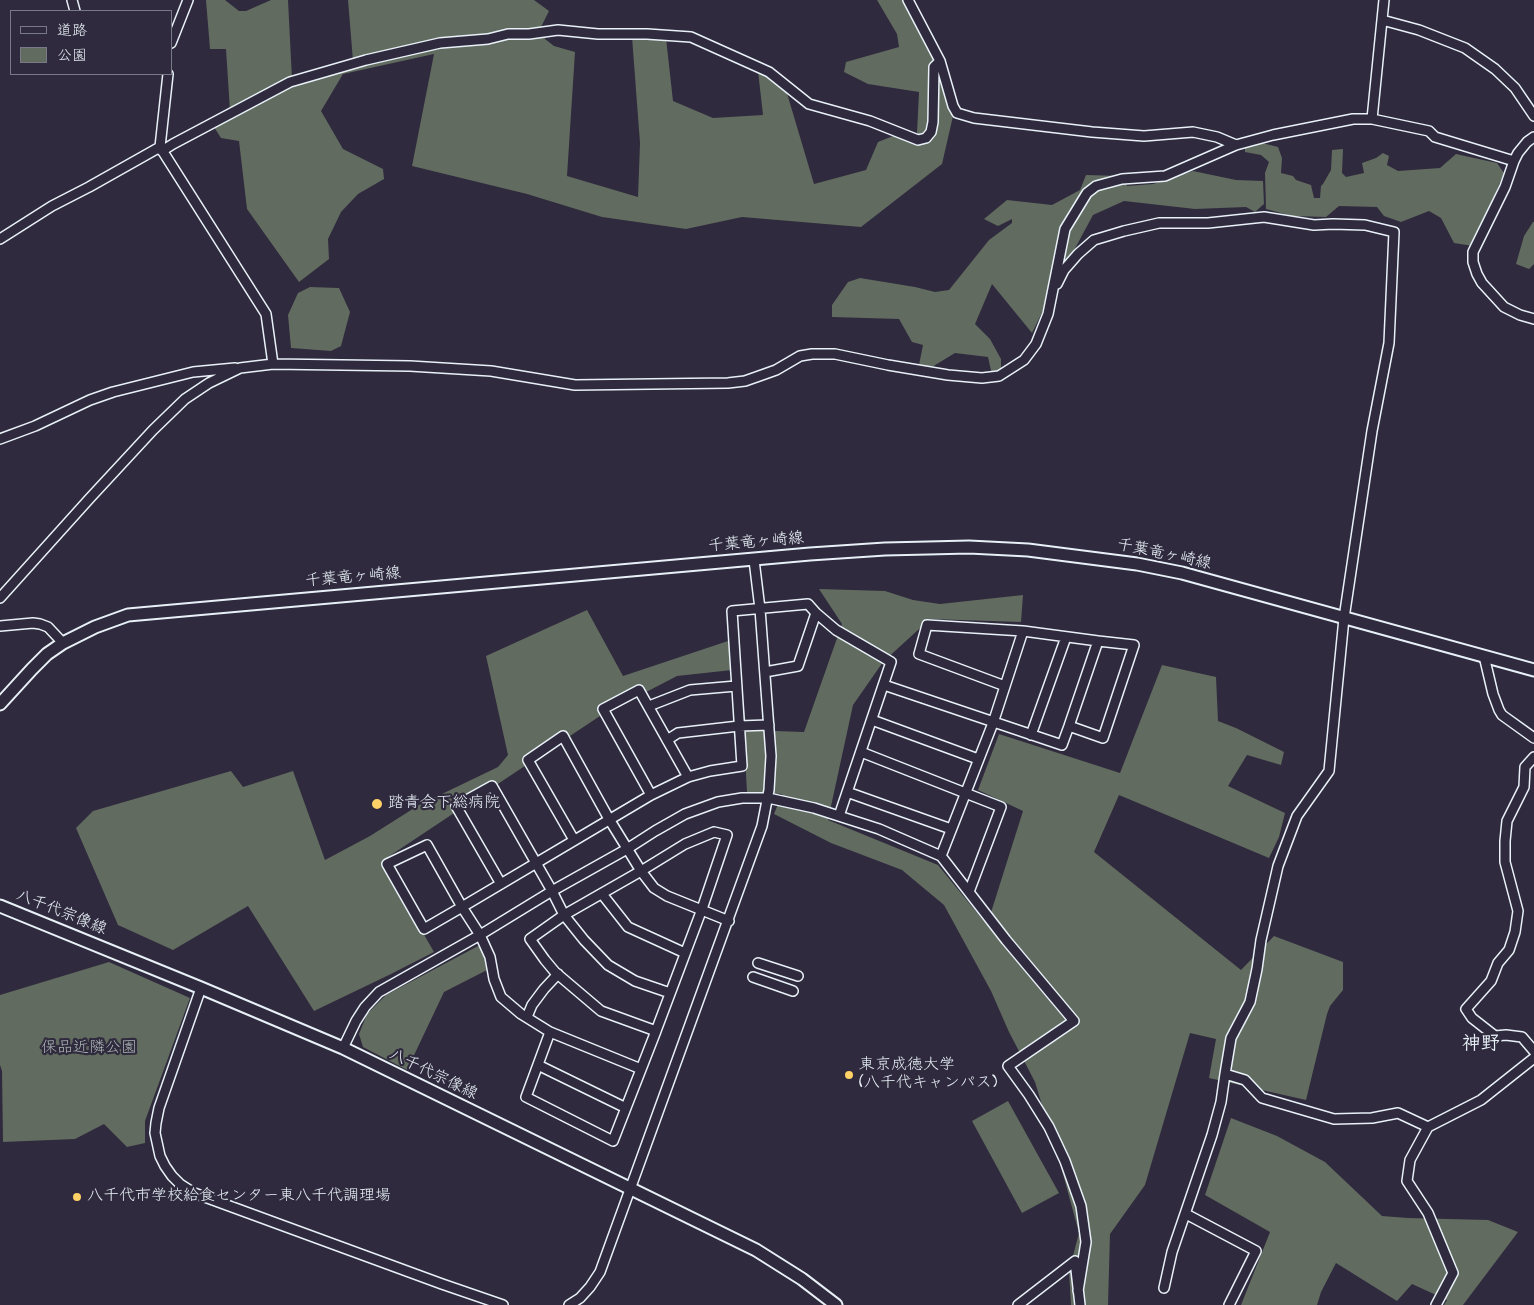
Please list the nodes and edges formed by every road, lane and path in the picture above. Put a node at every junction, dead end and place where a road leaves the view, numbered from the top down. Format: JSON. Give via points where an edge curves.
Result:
{"nodes":[{"id":1,"x":908,"y":0,"type":"edge"},
{"id":2,"x":1384,"y":0,"type":"edge"},
{"id":3,"x":187,"y":1,"type":"edge"},
{"id":4,"x":1382,"y":20,"type":"junction"},
{"id":5,"x":175,"y":24,"type":"edge"},
{"id":6,"x":172,"y":38,"type":"edge"},
{"id":7,"x":940,"y":62,"type":"junction"},
{"id":8,"x":168,"y":75,"type":"edge"},
{"id":9,"x":1534,"y":116,"type":"edge"},
{"id":10,"x":1372,"y":119,"type":"junction"},
{"id":11,"x":1534,"y":138,"type":"edge"},
{"id":12,"x":1236,"y":145,"type":"junction"},
{"id":13,"x":161,"y":149,"type":"junction"},
{"id":14,"x":1514,"y":161,"type":"junction"},
{"id":15,"x":0,"y":239,"type":"edge"},
{"id":16,"x":1053,"y":293,"type":"junction"},
{"id":17,"x":1534,"y":319,"type":"edge"},
{"id":18,"x":273,"y":364,"type":"junction"},
{"id":19,"x":240,"y":368,"type":"junction"},
{"id":20,"x":0,"y":439,"type":"edge"},
{"id":21,"x":754,"y":560,"type":"junction"},
{"id":22,"x":0,"y":598,"type":"edge"},
{"id":23,"x":760,"y":609,"type":"junction"},
{"id":24,"x":816,"y":613,"type":"junction"},
{"id":25,"x":1344,"y":618,"type":"junction"},
{"id":26,"x":0,"y":626,"type":"edge"},
{"id":27,"x":1023,"y":631,"type":"junction"},
{"id":28,"x":1066,"y":637,"type":"junction"},
{"id":29,"x":1098,"y":641,"type":"junction"},
{"id":30,"x":62,"y":643,"type":"junction"},
{"id":31,"x":1484,"y":656,"type":"junction"},
{"id":32,"x":1534,"y":670,"type":"edge"},
{"id":33,"x":765,"y":672,"type":"junction"},
{"id":34,"x":884,"y":685,"type":"junction"},
{"id":35,"x":736,"y":686,"type":"junction"},
{"id":36,"x":1005,"y":686,"type":"junction"},
{"id":37,"x":0,"y":704,"type":"edge"},
{"id":38,"x":649,"y":706,"type":"junction"},
{"id":39,"x":872,"y":720,"type":"junction"},
{"id":40,"x":993,"y":723,"type":"junction"},
{"id":41,"x":739,"y":726,"type":"junction"},
{"id":42,"x":769,"y":726,"type":"junction"},
{"id":43,"x":1068,"y":726,"type":"junction"},
{"id":44,"x":1031,"y":735,"type":"junction"},
{"id":45,"x":1534,"y":738,"type":"edge"},
{"id":46,"x":667,"y":740,"type":"junction"},
{"id":47,"x":861,"y":752,"type":"junction"},
{"id":48,"x":1534,"y":757,"type":"edge"},
{"id":49,"x":978,"y":759,"type":"junction"},
{"id":50,"x":688,"y":777,"type":"junction"},
{"id":51,"x":847,"y":792,"type":"junction"},
{"id":52,"x":651,"y":794,"type":"junction"},
{"id":53,"x":965,"y":794,"type":"junction"},
{"id":54,"x":768,"y":798,"type":"junction"},
{"id":55,"x":839,"y":816,"type":"junction"},
{"id":56,"x":609,"y":819,"type":"junction"},
{"id":57,"x":951,"y":829,"type":"junction"},
{"id":58,"x":574,"y":840,"type":"junction"},
{"id":59,"x":627,"y":849,"type":"junction"},
{"id":60,"x":940,"y":856,"type":"junction"},
{"id":61,"x":536,"y":863,"type":"junction"},
{"id":62,"x":641,"y":871,"type":"junction"},
{"id":63,"x":502,"y":884,"type":"junction"},
{"id":64,"x":552,"y":891,"type":"junction"},
{"id":65,"x":968,"y":892,"type":"junction"},
{"id":66,"x":602,"y":894,"type":"junction"},
{"id":67,"x":0,"y":906,"type":"edge"},
{"id":68,"x":462,"y":907,"type":"junction"},
{"id":69,"x":702,"y":909,"type":"junction"},
{"id":70,"x":564,"y":915,"type":"junction"},
{"id":71,"x":729,"y":921,"type":"junction"},
{"id":72,"x":480,"y":936,"type":"junction"},
{"id":73,"x":685,"y":954,"type":"junction"},
{"id":74,"x":758,"y":963,"type":"dead end"},
{"id":75,"x":558,"y":974,"type":"junction"},
{"id":76,"x":798,"y":976,"type":"dead end"},
{"id":77,"x":753,"y":977,"type":"dead end"},
{"id":78,"x":201,"y":988,"type":"junction"},
{"id":79,"x":793,"y":991,"type":"dead end"},
{"id":80,"x":670,"y":993,"type":"junction"},
{"id":81,"x":527,"y":1017,"type":"junction"},
{"id":82,"x":656,"y":1031,"type":"junction"},
{"id":83,"x":550,"y":1032,"type":"junction"},
{"id":84,"x":342,"y":1048,"type":"junction"},
{"id":85,"x":1534,"y":1051,"type":"edge"},
{"id":86,"x":1534,"y":1058,"type":"edge"},
{"id":87,"x":538,"y":1065,"type":"junction"},
{"id":88,"x":641,"y":1069,"type":"junction"},
{"id":89,"x":1225,"y":1074,"type":"junction"},
{"id":90,"x":626,"y":1108,"type":"junction"},
{"id":91,"x":1428,"y":1127,"type":"junction"},
{"id":92,"x":630,"y":1189,"type":"junction"},
{"id":93,"x":1186,"y":1214,"type":"junction"},
{"id":94,"x":1164,"y":1288,"type":"dead end"},
{"id":95,"x":1078,"y":1291,"type":"junction"},
{"id":96,"x":502,"y":1305,"type":"edge"},
{"id":97,"x":569,"y":1305,"type":"edge"},
{"id":98,"x":836,"y":1305,"type":"edge"},
{"id":99,"x":1018,"y":1305,"type":"edge"},
{"id":100,"x":1080,"y":1305,"type":"edge"},
{"id":101,"x":1229,"y":1305,"type":"edge"},
{"id":102,"x":1436,"y":1305,"type":"edge"}],
"edges":[{"from":1,"to":7,"type":"street"},
{"from":2,"to":4,"type":"street"},
{"from":3,"to":5,"type":"street"},
{"from":4,"to":9,"type":"street","via":[[1465,48],[1515,88]]},
{"from":4,"to":10,"type":"street"},
{"from":5,"to":6,"type":"street"},
{"from":7,"to":12,"type":"street","via":[[953,106],[963,116],[1071,131],[1144,136],[1193,132]]},
{"from":7,"to":13,"type":"street","via":[[934,67],[931,132],[918,140],[809,104],[769,72],[691,38],[558,30],[508,34],[488,40],[440,43],[290,82]]},
{"from":8,"to":13,"type":"street"},
{"from":10,"to":12,"type":"street","via":[[1318,125]]},
{"from":10,"to":14,"type":"street","via":[[1429,131],[1435,137]]},
{"from":11,"to":14,"type":"street","via":[[1527,142]]},
{"from":12,"to":16,"type":"street","via":[[1165,176],[1122,179],[1096,186],[1087,193],[1065,229]]},
{"from":13,"to":15,"type":"street","via":[[37,215]]},
{"from":13,"to":18,"type":"street","via":[[266,314]]},
{"from":14,"to":17,"type":"street","via":[[1474,252],[1473,262],[1476,274],[1491,295],[1504,307]]},
{"from":16,"to":18,"type":"street","via":[[1036,344],[1024,360],[999,376],[982,378],[948,375],[835,354],[800,356],[776,370],[745,381],[728,383],[575,385],[491,371],[420,366]]},
{"from":16,"to":25,"type":"street","via":[[1064,270],[1094,240],[1159,223],[1208,223],[1264,217],[1314,225],[1365,225],[1394,232],[1388,343]]},
{"from":18,"to":19,"type":"street"},
{"from":19,"to":20,"type":"street","via":[[193,372],[113,392]]},
{"from":19,"to":22,"type":"street","via":[[185,399],[96,491]]},
{"from":21,"to":23,"type":"street"},
{"from":21,"to":25,"type":"main road","name":"千葉竜ヶ崎線","via":[[919,548],[1000,548],[1053,553],[1137,564],[1182,574]]},
{"from":21,"to":30,"type":"main road","name":"千葉竜ヶ崎線","via":[[128,615],[95,626]]},
{"from":23,"to":24,"type":"street","via":[[808,604]]},
{"from":23,"to":33,"type":"street"},
{"from":23,"to":35,"type":"street","via":[[732,611]]},
{"from":24,"to":33,"type":"street","via":[[798,666]]},
{"from":24,"to":34,"type":"street","via":[[836,630],[892,662]]},
{"from":25,"to":31,"type":"main road","name":"千葉竜ヶ崎線"},
{"from":25,"to":89,"type":"street","via":[[1329,771],[1297,816],[1278,866],[1250,1002],[1231,1038]]},
{"from":26,"to":30,"type":"street","via":[[40,624],[48,627]]},
{"from":27,"to":28,"type":"street"},
{"from":27,"to":36,"type":"street"},
{"from":27,"to":36,"type":"street","via":[[927,625],[919,654]]},
{"from":28,"to":29,"type":"street"},
{"from":28,"to":44,"type":"street"},
{"from":29,"to":43,"type":"street"},
{"from":29,"to":43,"type":"street","via":[[1134,645],[1103,738]]},
{"from":30,"to":37,"type":"main road","name":"千葉竜ヶ崎線","via":[[47,654]]},
{"from":31,"to":32,"type":"main road","name":"千葉竜ヶ崎線"},
{"from":31,"to":45,"type":"street","via":[[1502,715]]},
{"from":33,"to":42,"type":"street"},
{"from":34,"to":39,"type":"street"},
{"from":34,"to":40,"type":"street"},
{"from":35,"to":38,"type":"street","via":[[690,690]]},
{"from":35,"to":41,"type":"street"},
{"from":36,"to":40,"type":"street"},
{"from":38,"to":46,"type":"street"},
{"from":38,"to":52,"type":"street","via":[[639,690],[603,708]]},
{"from":39,"to":47,"type":"street"},
{"from":39,"to":49,"type":"street"},
{"from":40,"to":44,"type":"street"},
{"from":40,"to":49,"type":"street"},
{"from":41,"to":42,"type":"street"},
{"from":41,"to":46,"type":"street","via":[[678,733]]},
{"from":41,"to":50,"type":"street","via":[[742,766]]},
{"from":42,"to":54,"type":"street"},
{"from":43,"to":44,"type":"street","via":[[1062,745]]},
{"from":46,"to":50,"type":"street"},
{"from":47,"to":51,"type":"street"},
{"from":47,"to":53,"type":"street"},
{"from":48,"to":85,"type":"street","via":[[1525,766],[1524,787],[1507,820],[1505,862],[1518,911],[1515,932],[1509,950],[1498,963],[1491,981],[1466,1009],[1495,1036],[1522,1037]]},
{"from":49,"to":53,"type":"street"},
{"from":50,"to":52,"type":"street"},
{"from":51,"to":55,"type":"street"},
{"from":51,"to":57,"type":"street"},
{"from":52,"to":56,"type":"street"},
{"from":53,"to":57,"type":"street"},
{"from":53,"to":65,"type":"street","via":[[1001,807]]},
{"from":54,"to":55,"type":"street"},
{"from":54,"to":59,"type":"street","via":[[718,802],[685,814]]},
{"from":54,"to":71,"type":"street","via":[[760,833]]},
{"from":55,"to":60,"type":"street","via":[[879,829]]},
{"from":56,"to":58,"type":"street"},
{"from":56,"to":58,"type":"street","via":[[563,736],[528,760]]},
{"from":56,"to":59,"type":"street"},
{"from":57,"to":60,"type":"street"},
{"from":58,"to":61,"type":"street"},
{"from":59,"to":62,"type":"street"},
{"from":59,"to":64,"type":"street"},
{"from":60,"to":65,"type":"street"},
{"from":61,"to":63,"type":"street"},
{"from":61,"to":63,"type":"street","via":[[492,786],[456,806]]},
{"from":61,"to":64,"type":"street"},
{"from":62,"to":66,"type":"street"},
{"from":62,"to":69,"type":"street","via":[[654,888]]},
{"from":62,"to":69,"type":"street","via":[[685,844],[714,832],[727,835]]},
{"from":63,"to":68,"type":"street"},
{"from":64,"to":70,"type":"street"},
{"from":64,"to":72,"type":"street"},
{"from":65,"to":95,"type":"street","via":[[1074,1021],[1008,1066],[1049,1127],[1081,1206],[1086,1242]]},
{"from":66,"to":70,"type":"street"},
{"from":66,"to":73,"type":"street","via":[[628,927]]},
{"from":67,"to":78,"type":"main road","name":"八千代宗像線"},
{"from":68,"to":68,"type":"street","via":[[427,845],[387,864],[424,929]]},
{"from":68,"to":72,"type":"street"},
{"from":69,"to":71,"type":"street"},
{"from":69,"to":73,"type":"street"},
{"from":70,"to":75,"type":"street","via":[[530,938]]},
{"from":70,"to":80,"type":"street","via":[[608,965],[635,981]]},
{"from":71,"to":92,"type":"street"},
{"from":72,"to":81,"type":"street","via":[[490,957],[501,997]]},
{"from":72,"to":84,"type":"street","via":[[379,992],[356,1020]]},
{"from":73,"to":80,"type":"street"},
{"from":74,"to":76,"type":"street"},
{"from":75,"to":81,"type":"street","via":[[532,1005]]},
{"from":75,"to":82,"type":"street","via":[[601,1011]]},
{"from":77,"to":79,"type":"street"},
{"from":78,"to":84,"type":"main road","name":"八千代宗像線"},
{"from":78,"to":96,"type":"street","via":[[156,1123],[160,1156],[172,1176],[194,1193]]},
{"from":80,"to":82,"type":"street"},
{"from":81,"to":83,"type":"street"},
{"from":82,"to":88,"type":"street"},
{"from":83,"to":87,"type":"street"},
{"from":83,"to":88,"type":"street"},
{"from":84,"to":92,"type":"main road","name":"八千代宗像線"},
{"from":86,"to":91,"type":"street","via":[[1481,1100]]},
{"from":87,"to":90,"type":"street"},
{"from":87,"to":90,"type":"street","via":[[526,1097],[613,1141]]},
{"from":88,"to":90,"type":"street"},
{"from":89,"to":91,"type":"street","via":[[1245,1080],[1262,1098],[1334,1119],[1372,1118],[1398,1113]]},
{"from":89,"to":93,"type":"street","via":[[1212,1135]]},
{"from":91,"to":102,"type":"street","via":[[1410,1160],[1407,1181],[1428,1214],[1454,1273]]},
{"from":92,"to":97,"type":"street","via":[[600,1272],[580,1298]]},
{"from":92,"to":98,"type":"main road","name":"八千代宗像線","via":[[756,1250]]},
{"from":93,"to":94,"type":"street","via":[[1172,1252]]},
{"from":93,"to":101,"type":"street","via":[[1256,1251]]},
{"from":95,"to":99,"type":"street","via":[[1075,1261]]},
{"from":95,"to":100,"type":"street"}]}
